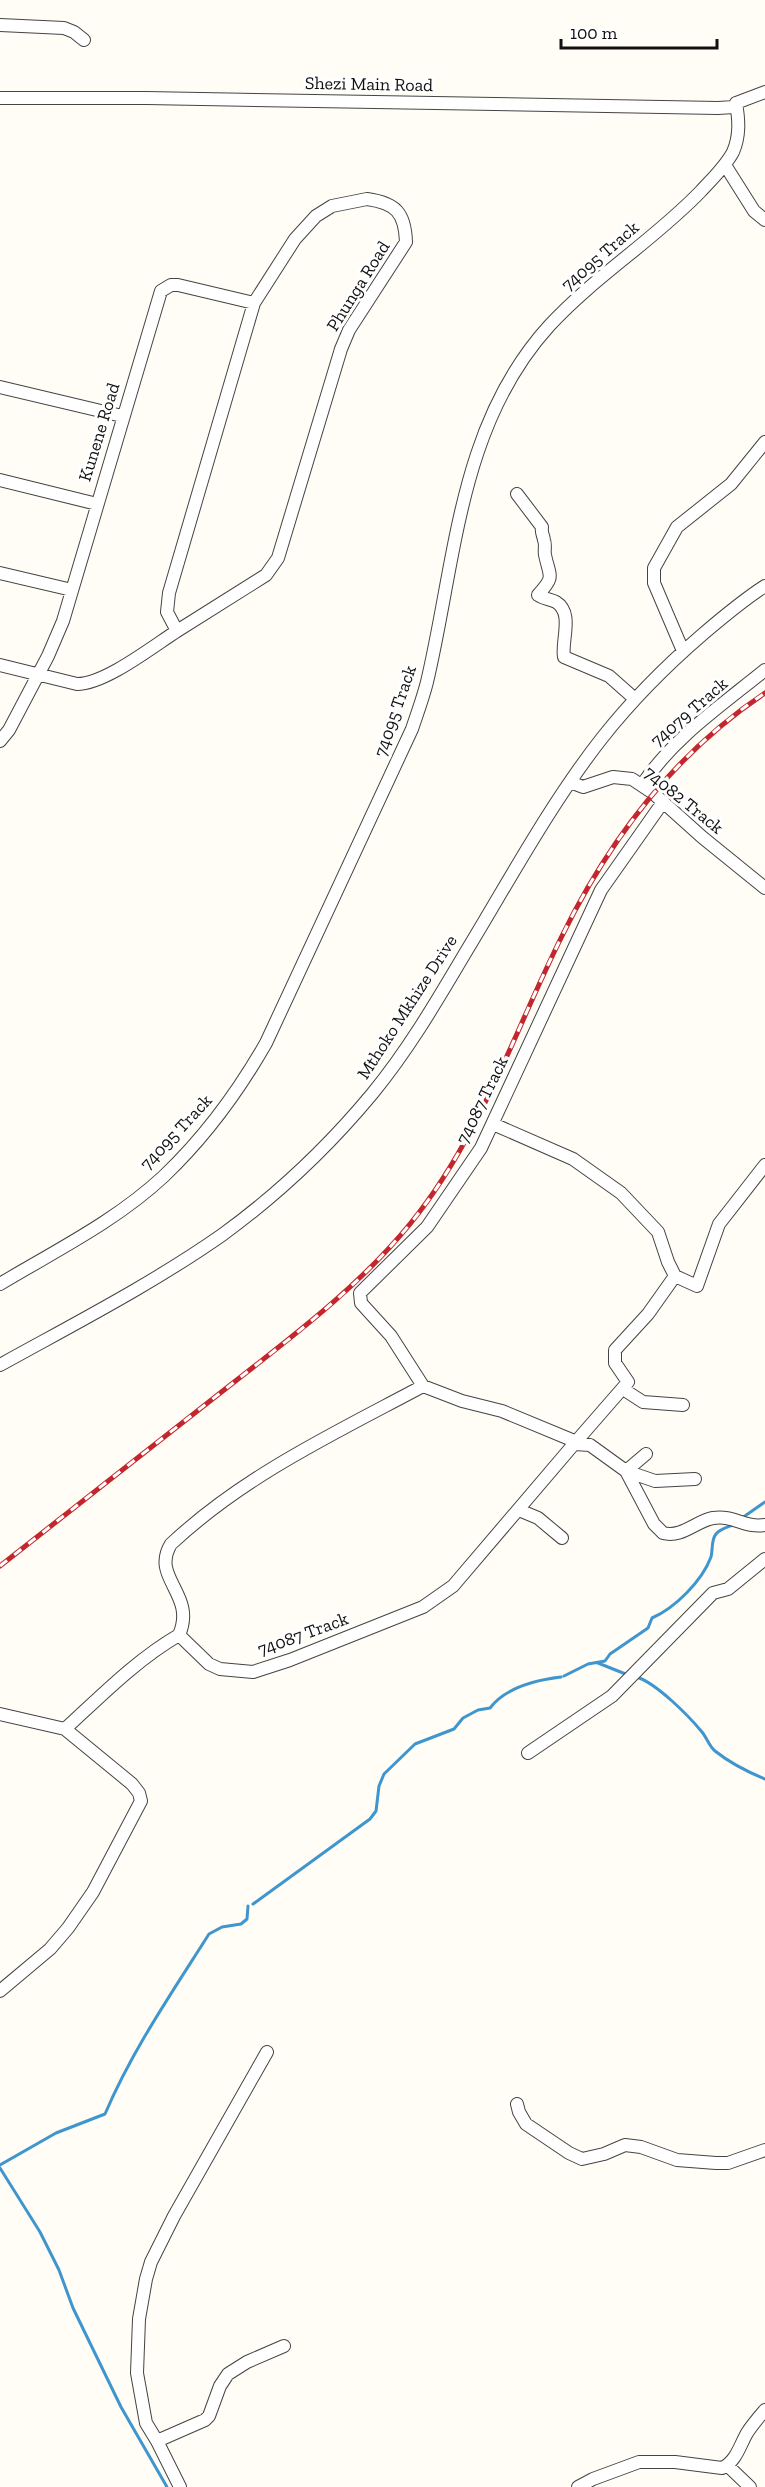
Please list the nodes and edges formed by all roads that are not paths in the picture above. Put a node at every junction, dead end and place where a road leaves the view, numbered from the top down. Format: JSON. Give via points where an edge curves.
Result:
{"nodes":[{"id":1,"x":0,"y":25,"type":"edge"},
{"id":2,"x":84,"y":40,"type":"dead end"},
{"id":3,"x":765,"y":92,"type":"edge"},
{"id":4,"x":0,"y":98,"type":"edge"},
{"id":5,"x":736,"y":104,"type":"junction"},
{"id":6,"x":724,"y":165,"type":"junction"},
{"id":7,"x":765,"y":220,"type":"edge"},
{"id":8,"x":254,"y":303,"type":"junction"},
{"id":9,"x":0,"y":387,"type":"edge"},
{"id":10,"x":122,"y":416,"type":"junction"},
{"id":11,"x":765,"y":442,"type":"edge"},
{"id":12,"x":0,"y":480,"type":"edge"},
{"id":13,"x":517,"y":494,"type":"dead end"},
{"id":14,"x":96,"y":504,"type":"junction"},
{"id":15,"x":0,"y":573,"type":"edge"},
{"id":16,"x":765,"y":586,"type":"edge"},
{"id":17,"x":72,"y":590,"type":"junction"},
{"id":18,"x":177,"y":631,"type":"junction"},
{"id":19,"x":683,"y":651,"type":"junction"},
{"id":20,"x":0,"y":665,"type":"edge"},
{"id":21,"x":765,"y":670,"type":"edge"},
{"id":22,"x":37,"y":674,"type":"junction"},
{"id":23,"x":635,"y":699,"type":"junction"},
{"id":24,"x":0,"y":741,"type":"edge"},
{"id":25,"x":570,"y":782,"type":"junction"},
{"id":26,"x":642,"y":785,"type":"junction"},
{"id":27,"x":663,"y":802,"type":"junction"},
{"id":28,"x":765,"y":888,"type":"edge"},
{"id":29,"x":493,"y":1124,"type":"junction"},
{"id":30,"x":765,"y":1165,"type":"edge"},
{"id":31,"x":675,"y":1276,"type":"junction"},
{"id":32,"x":0,"y":1284,"type":"edge"},
{"id":33,"x":0,"y":1365,"type":"edge"},
{"id":34,"x":423,"y":1386,"type":"junction"},
{"id":35,"x":623,"y":1389,"type":"junction"},
{"id":36,"x":683,"y":1405,"type":"dead end"},
{"id":37,"x":574,"y":1444,"type":"junction"},
{"id":38,"x":646,"y":1454,"type":"dead end"},
{"id":39,"x":626,"y":1471,"type":"junction"},
{"id":40,"x":695,"y":1479,"type":"dead end"},
{"id":41,"x":519,"y":1510,"type":"junction"},
{"id":42,"x":765,"y":1525,"type":"edge"},
{"id":43,"x":562,"y":1539,"type":"dead end"},
{"id":44,"x":765,"y":1559,"type":"edge"},
{"id":45,"x":178,"y":1635,"type":"junction"},
{"id":46,"x":0,"y":1714,"type":"edge"},
{"id":47,"x":65,"y":1729,"type":"junction"},
{"id":48,"x":528,"y":1753,"type":"dead end"},
{"id":49,"x":0,"y":1991,"type":"edge"},
{"id":50,"x":267,"y":2052,"type":"dead end"},
{"id":51,"x":518,"y":2104,"type":"dead end"},
{"id":52,"x":765,"y":2150,"type":"edge"},
{"id":53,"x":284,"y":2346,"type":"dead end"},
{"id":54,"x":765,"y":2409,"type":"edge"},
{"id":55,"x":158,"y":2440,"type":"junction"},
{"id":56,"x":728,"y":2466,"type":"junction"},
{"id":57,"x":180,"y":2487,"type":"edge"},
{"id":58,"x":578,"y":2487,"type":"edge"},
{"id":59,"x":750,"y":2487,"type":"edge"}],
"edges":[{"from":1,"to":2,"type":"street","via":[[64,28]]},
{"from":3,"to":5,"type":"street","name":"Shezi Main Road"},
{"from":4,"to":5,"type":"street","name":"Shezi Main Road","via":[[718,108]]},
{"from":5,"to":6,"type":"street","name":"74095 Track","via":[[738,138]]},
{"from":6,"to":7,"type":"street","via":[[754,212]]},
{"from":6,"to":32,"type":"street","name":"74095 Track","via":[[678,214],[592,284],[548,328],[515,371],[490,416],[468,479],[427,684],[412,729],[271,1033],[241,1086],[195,1145],[163,1177],[88,1232]]},
{"from":8,"to":10,"type":"street","name":"Kunene Road","via":[[178,285],[166,286],[156,305]]},
{"from":8,"to":18,"type":"street","name":"Phunga Road","via":[[169,593],[167,612]]},
{"from":8,"to":18,"type":"street","name":"Phunga Road","via":[[295,239],[316,216],[332,206],[352,200],[381,201],[401,216],[406,226],[406,242],[340,349],[278,558],[266,574]]},
{"from":9,"to":10,"type":"street"},
{"from":10,"to":14,"type":"street","name":"Kunene Road"},
{"from":11,"to":19,"type":"street","via":[[730,484],[677,527],[654,568],[654,583]]},
{"from":12,"to":14,"type":"street"},
{"from":13,"to":23,"type":"street","via":[[542,527],[545,557],[551,571],[547,585],[538,595],[563,609],[564,657],[609,676]]},
{"from":14,"to":17,"type":"street","name":"Kunene Road"},
{"from":15,"to":17,"type":"street"},
{"from":16,"to":19,"type":"street","name":"Mthoko Mkhize Drive"},
{"from":17,"to":22,"type":"street","name":"Kunene Road","via":[[57,636]]},
{"from":18,"to":22,"type":"street","via":[[87,684]]},
{"from":19,"to":23,"type":"street","name":"Mthoko Mkhize Drive"},
{"from":20,"to":22,"type":"street"},
{"from":21,"to":26,"type":"street","name":"74079 Track","via":[[673,747]]},
{"from":22,"to":24,"type":"street","name":"Kunene Road"},
{"from":23,"to":25,"type":"street","name":"Mthoko Mkhize Drive"},
{"from":25,"to":26,"type":"street","name":"74082 Track","via":[[583,787],[622,777]]},
{"from":25,"to":33,"type":"street","name":"Mthoko Mkhize Drive","via":[[404,1051],[330,1141],[283,1186],[222,1235]]},
{"from":26,"to":27,"type":"street","name":"74082 Track"},
{"from":27,"to":28,"type":"street","name":"74082 Track"},
{"from":27,"to":29,"type":"street","name":"74087 Track","via":[[601,890]]},
{"from":29,"to":31,"type":"street","via":[[573,1159],[621,1193],[658,1232]]},
{"from":29,"to":34,"type":"street","name":"74087 Track","via":[[427,1227],[360,1293],[361,1303],[391,1336]]},
{"from":30,"to":31,"type":"street","via":[[719,1224],[697,1286]]},
{"from":31,"to":35,"type":"street","via":[[615,1350],[615,1363],[628,1382]]},
{"from":34,"to":37,"type":"street","via":[[502,1411]]},
{"from":34,"to":45,"type":"street","via":[[246,1484],[171,1544],[165,1566],[184,1609]]},
{"from":35,"to":36,"type":"street","via":[[643,1402]]},
{"from":35,"to":37,"type":"street","name":"74087 Track"},
{"from":37,"to":39,"type":"street","via":[[590,1445]]},
{"from":37,"to":41,"type":"street","name":"74087 Track"},
{"from":38,"to":39,"type":"street"},
{"from":39,"to":40,"type":"street","via":[[655,1481]]},
{"from":39,"to":42,"type":"street","via":[[654,1524],[663,1533],[673,1534],[726,1516],[748,1526]]},
{"from":41,"to":43,"type":"street","via":[[538,1518]]},
{"from":41,"to":45,"type":"street","name":"74087 Track","via":[[441,1596],[423,1607],[290,1660],[253,1672],[220,1669],[199,1657]]},
{"from":44,"to":48,"type":"street","via":[[728,1589],[713,1593],[612,1696]]},
{"from":45,"to":47,"type":"street","via":[[131,1669]]},
{"from":46,"to":47,"type":"street"},
{"from":47,"to":49,"type":"street","via":[[132,1785],[141,1801],[93,1892],[68,1928],[50,1949]]},
{"from":50,"to":55,"type":"street","via":[[169,2224],[146,2279],[139,2319],[137,2373],[146,2423]]},
{"from":51,"to":52,"type":"street","via":[[526,2124],[582,2159],[625,2145],[677,2160],[716,2163],[728,2163]]},
{"from":53,"to":55,"type":"street","via":[[234,2368],[224,2379],[205,2420]]},
{"from":54,"to":56,"type":"street"},
{"from":55,"to":57,"type":"street"},
{"from":56,"to":58,"type":"street","via":[[716,2469],[675,2462],[639,2462]]},
{"from":56,"to":59,"type":"street"}]}
